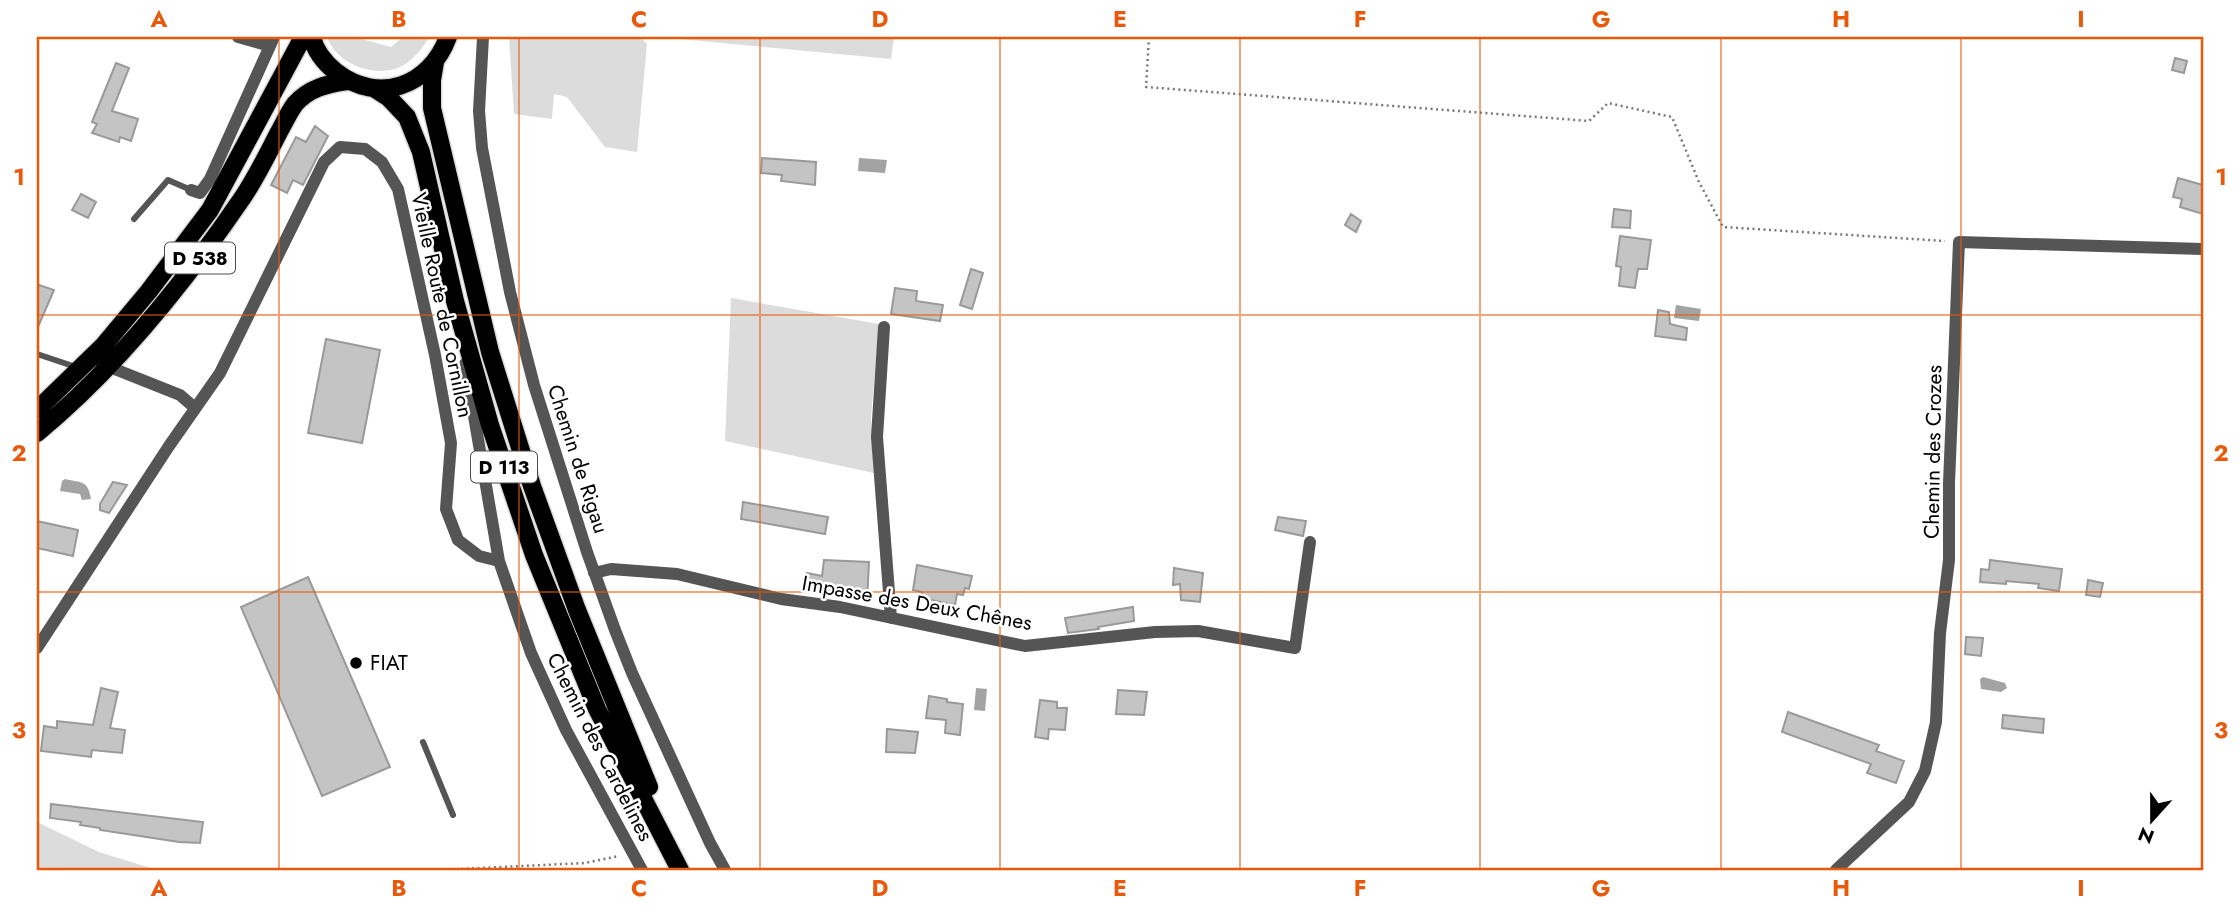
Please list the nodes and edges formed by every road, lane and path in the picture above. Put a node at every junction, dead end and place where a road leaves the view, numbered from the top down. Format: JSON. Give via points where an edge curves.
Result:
{"nodes":[{"id":1,"x":237,"y":37,"type":"edge"},
{"id":2,"x":303,"y":37,"type":"edge"},
{"id":3,"x":312,"y":37,"type":"edge"},
{"id":4,"x":448,"y":37,"type":"edge"},
{"id":5,"x":483,"y":37,"type":"edge"},
{"id":6,"x":1149,"y":37,"type":"edge"},
{"id":7,"x":272,"y":41,"type":"edge"},
{"id":8,"x":435,"y":62,"type":"junction"},
{"id":9,"x":347,"y":81,"type":"junction"},
{"id":10,"x":375,"y":89,"type":"junction"},
{"id":11,"x":191,"y":190,"type":"joint"},
{"id":12,"x":134,"y":219,"type":"dead end"},
{"id":13,"x":1959,"y":242,"type":"junction"},
{"id":14,"x":2203,"y":249,"type":"edge"},
{"id":15,"x":455,"y":301,"type":"junction"},
{"id":16,"x":884,"y":327,"type":"dead end"},
{"id":17,"x":37,"y":354,"type":"edge"},
{"id":18,"x":85,"y":364,"type":"junction"},
{"id":19,"x":107,"y":366,"type":"junction"},
{"id":20,"x":195,"y":408,"type":"junction"},
{"id":21,"x":37,"y":410,"type":"edge"},
{"id":22,"x":37,"y":433,"type":"edge"},
{"id":23,"x":1310,"y":542,"type":"dead end"},
{"id":24,"x":499,"y":561,"type":"junction"},
{"id":25,"x":594,"y":573,"type":"junction"},
{"id":26,"x":891,"y":618,"type":"junction"},
{"id":27,"x":37,"y":648,"type":"edge"},
{"id":28,"x":424,"y":742,"type":"dead end"},
{"id":29,"x":453,"y":815,"type":"dead end"},
{"id":30,"x":665,"y":841,"type":"junction"},
{"id":31,"x":632,"y":852,"type":"junction"},
{"id":32,"x":439,"y":870,"type":"edge"},
{"id":33,"x":642,"y":870,"type":"edge"},
{"id":34,"x":680,"y":870,"type":"edge"},
{"id":35,"x":724,"y":870,"type":"edge"},
{"id":36,"x":1836,"y":870,"type":"edge"}],
"edges":[{"from":1,"to":7,"type":"street"},
{"from":2,"to":18,"type":"main road","number":"D 538","via":[[209,210],[149,291]]},
{"from":3,"to":9,"type":"main road","via":[[327,66]]},
{"from":4,"to":8,"type":"main road"},
{"from":5,"to":25,"type":"street","name":"Chemin de Rigau","via":[[482,148],[510,292],[534,385]]},
{"from":6,"to":13,"type":"path","via":[[1146,86],[1590,121],[1608,103],[1672,117],[1723,227]]},
{"from":7,"to":11,"type":"street","via":[[210,179],[200,193]]},
{"from":8,"to":10,"type":"main road","via":[[408,83]]},
{"from":8,"to":30,"type":"main road","number":"D 113","via":[[432,108],[490,352],[531,486],[660,815]]},
{"from":9,"to":10,"type":"main road"},
{"from":9,"to":19,"type":"main road","number":"D 538","via":[[308,92],[294,106],[213,240]]},
{"from":10,"to":15,"type":"main road","number":"D 113","via":[[407,117],[421,152]]},
{"from":11,"to":12,"type":"lane","via":[[168,180]]},
{"from":13,"to":14,"type":"street"},
{"from":13,"to":36,"type":"street","name":"Chemin des Crozes","via":[[1950,560],[1940,633],[1936,722],[1925,771],[1909,802]]},
{"from":15,"to":24,"type":"street","name":"Chemin des Cardelines"},
{"from":15,"to":30,"type":"main road","number":"D 113","via":[[534,555],[597,709]]},
{"from":16,"to":26,"type":"street","via":[[877,437]]},
{"from":17,"to":18,"type":"lane"},
{"from":18,"to":19,"type":"street"},
{"from":18,"to":21,"type":"main road","number":"D 538"},
{"from":19,"to":20,"type":"street","via":[[180,395]]},
{"from":19,"to":22,"type":"main road","number":"D 538"},
{"from":20,"to":24,"type":"street","name":"Vieille Route de Cornillon","via":[[220,373],[324,162],[340,147],[365,149],[382,162],[398,188],[436,355],[451,443],[446,509],[458,540],[479,556]]},
{"from":20,"to":27,"type":"street","name":"Vieille Route de Cornillon"},
{"from":23,"to":26,"type":"street","name":"Impasse des Deux Chênes","via":[[1295,648],[1198,631],[1025,646]]},
{"from":24,"to":31,"type":"street","name":"Chemin des Cardelines","via":[[531,653],[566,730]]},
{"from":25,"to":26,"type":"street","name":"Impasse des Deux Chênes","via":[[611,569],[677,574],[781,599]]},
{"from":25,"to":35,"type":"street","name":"Chemin de Rigau","via":[[632,673]]},
{"from":28,"to":29,"type":"lane"},
{"from":30,"to":34,"type":"main road","number":"D 113"},
{"from":31,"to":32,"type":"path","via":[[585,863]]},
{"from":31,"to":33,"type":"street","name":"Chemin des Cardelines"}]}
